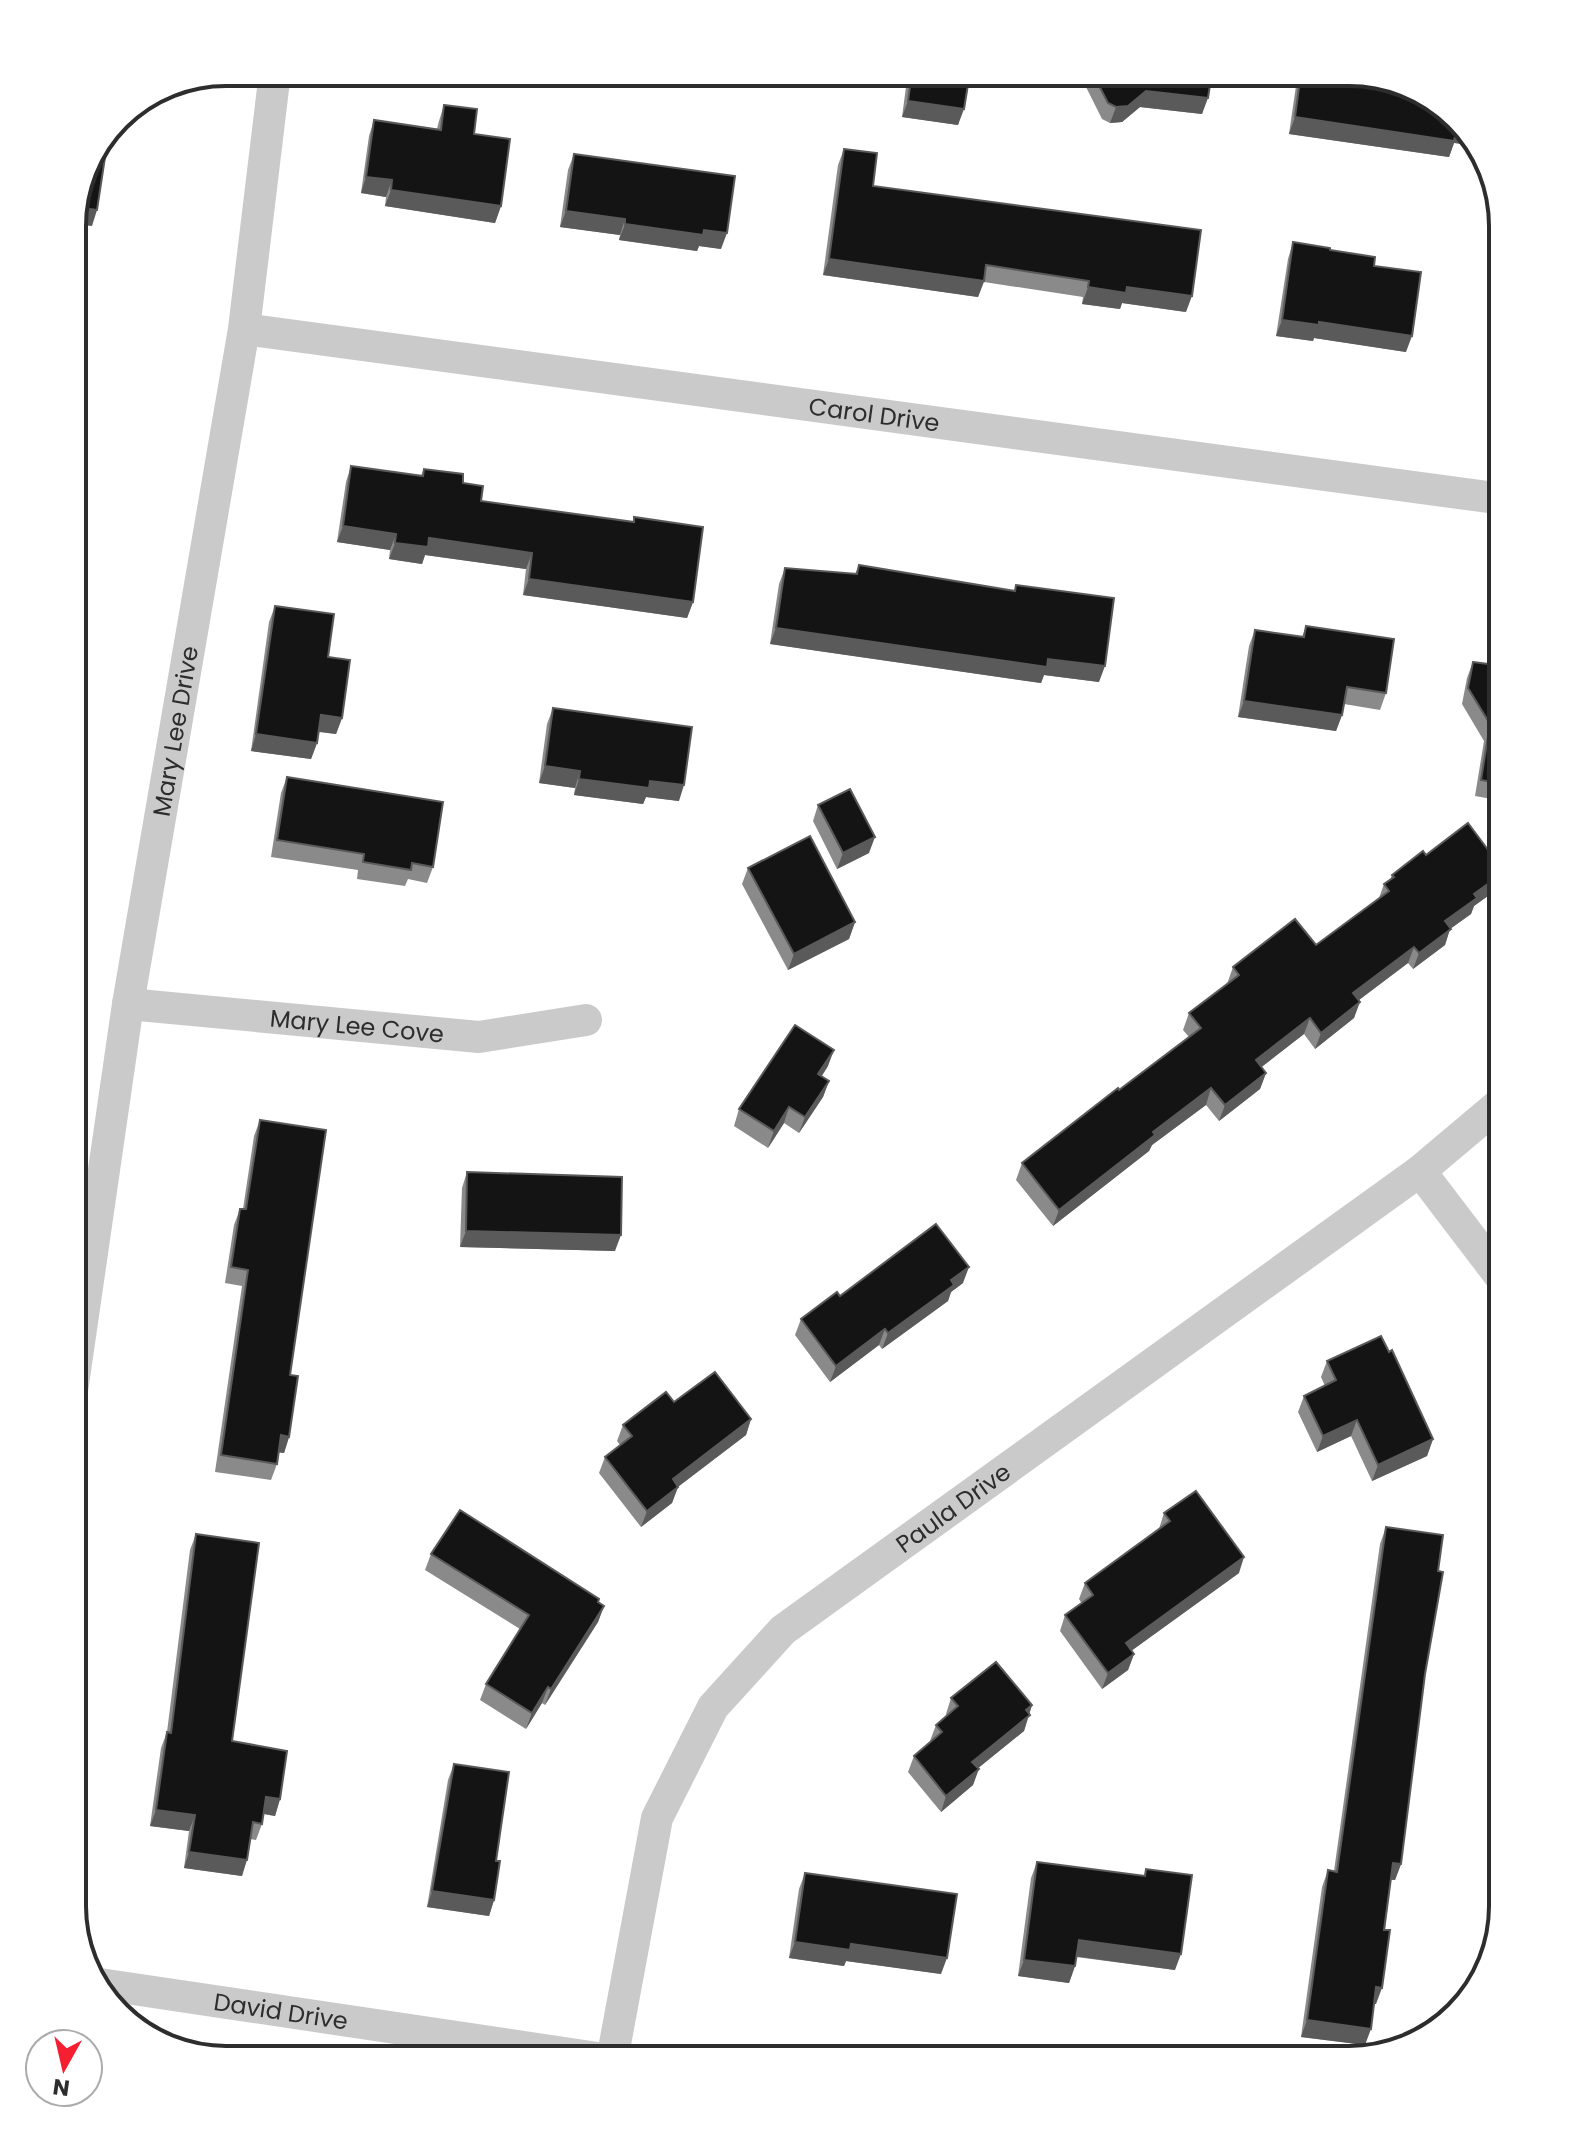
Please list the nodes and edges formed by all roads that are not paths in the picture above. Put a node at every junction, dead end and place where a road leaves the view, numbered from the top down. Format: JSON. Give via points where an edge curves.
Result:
{"nodes":[{"id":1,"x":273,"y":86,"type":"edge"},
{"id":2,"x":244,"y":329,"type":"junction"},
{"id":3,"x":1489,"y":497,"type":"edge"},
{"id":4,"x":128,"y":1004,"type":"junction"},
{"id":5,"x":586,"y":1020,"type":"dead end"},
{"id":6,"x":1489,"y":1113,"type":"edge"},
{"id":7,"x":1420,"y":1171,"type":"junction"},
{"id":8,"x":1489,"y":1262,"type":"edge"},
{"id":9,"x":86,"y":1294,"type":"edge"},
{"id":10,"x":111,"y":1986,"type":"edge"},
{"id":11,"x":518,"y":2046,"type":"edge"},
{"id":12,"x":615,"y":2046,"type":"edge"}],
"edges":[{"from":1,"to":2,"type":"street","name":"Mary Lee Drive"},
{"from":2,"to":3,"type":"street","name":"Carol Drive"},
{"from":2,"to":4,"type":"street","name":"Mary Lee Drive"},
{"from":4,"to":5,"type":"street","name":"Mary Lee Cove","via":[[479,1037]]},
{"from":4,"to":9,"type":"street","name":"Mary Lee Drive"},
{"from":6,"to":7,"type":"street","name":"Paula Drive"},
{"from":7,"to":8,"type":"street"},
{"from":7,"to":12,"type":"street","name":"Paula Drive","via":[[783,1630],[713,1707],[657,1818]]},
{"from":10,"to":11,"type":"street","name":"David Drive"}]}
